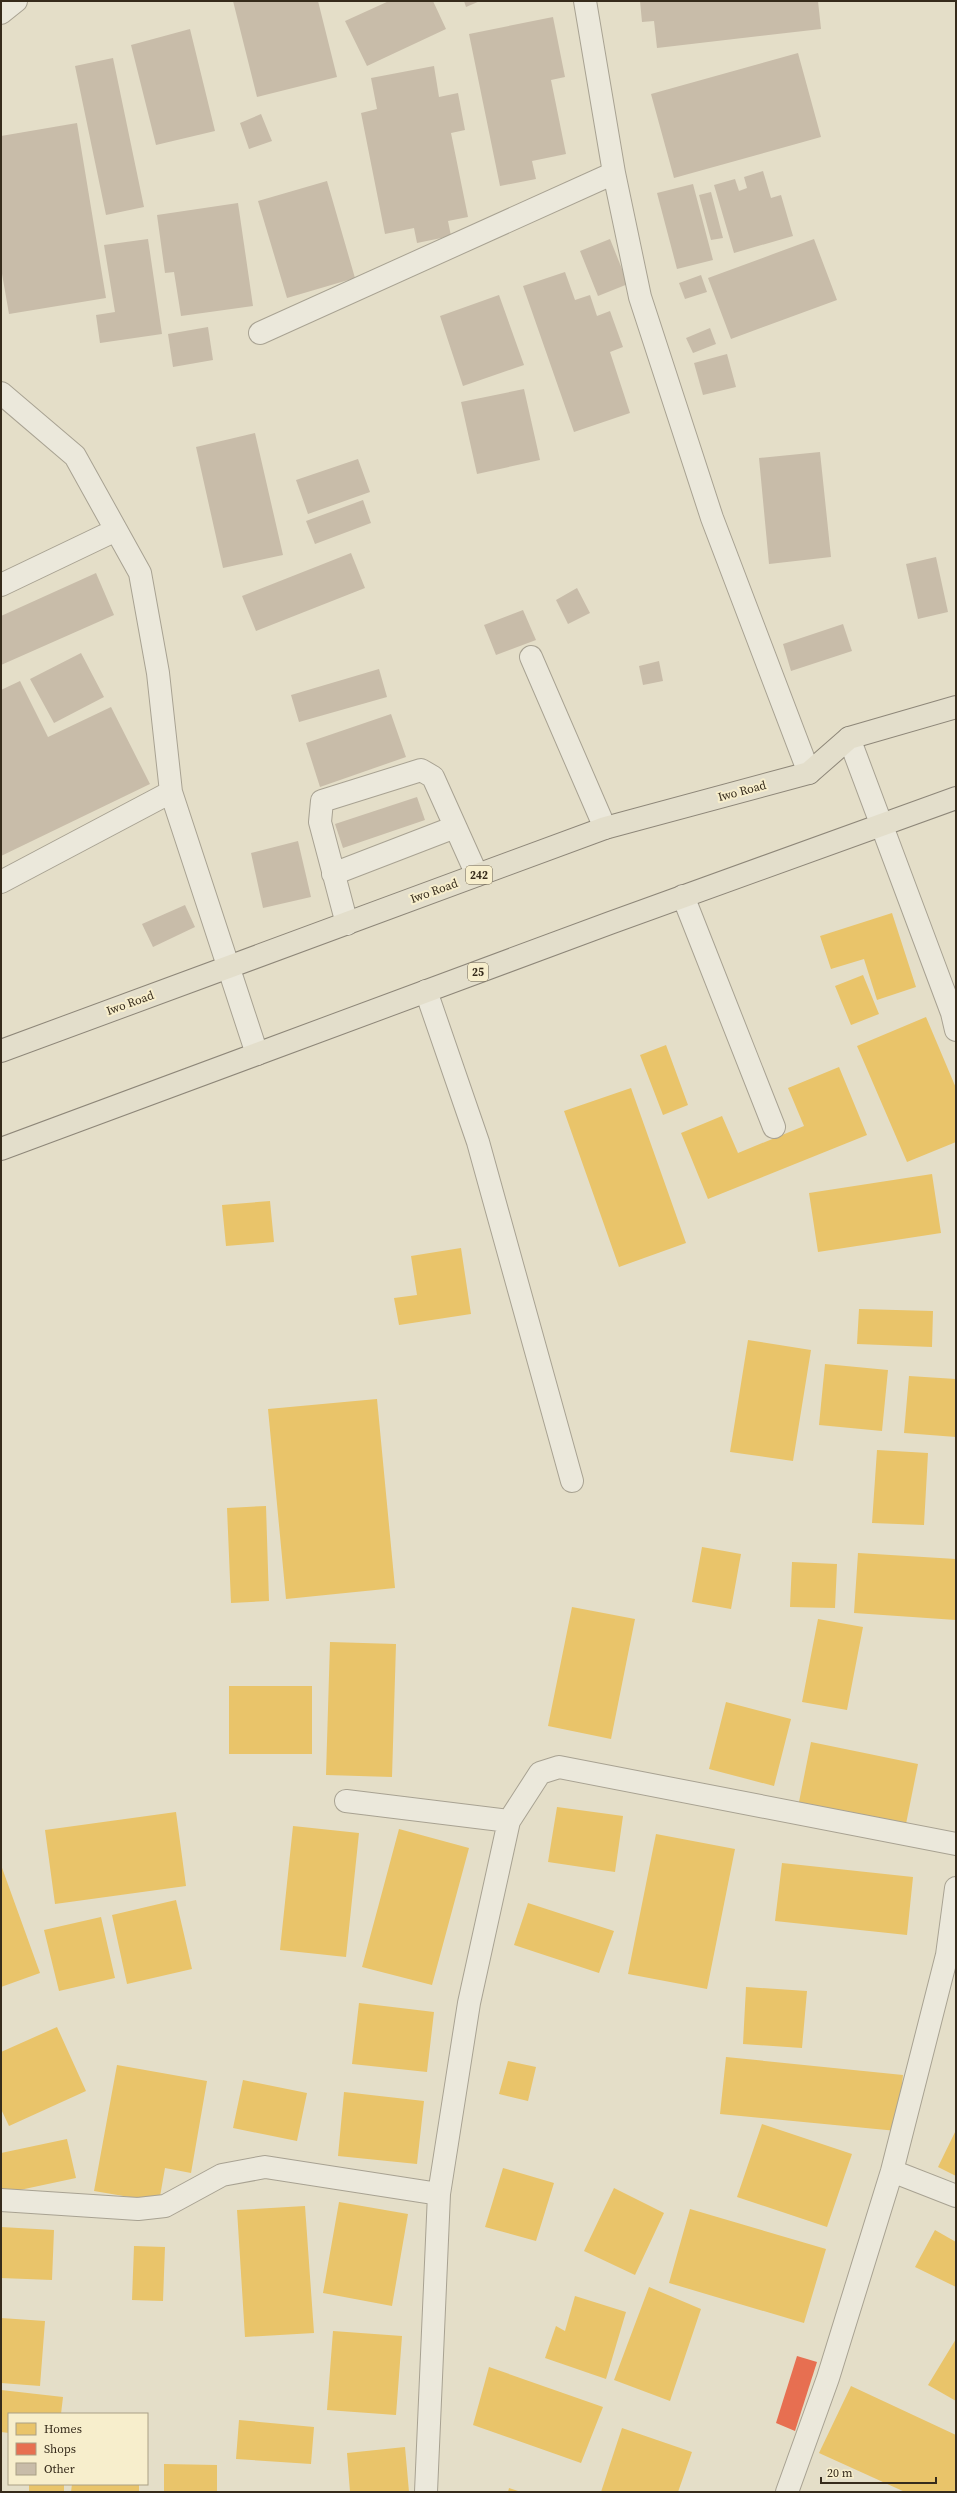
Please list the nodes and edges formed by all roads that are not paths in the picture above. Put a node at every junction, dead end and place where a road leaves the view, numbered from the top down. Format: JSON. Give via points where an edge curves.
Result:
{"nodes":[{"id":1,"x":16,"y":1,"type":"edge"},
{"id":2,"x":585,"y":1,"type":"edge"},
{"id":3,"x":1,"y":13,"type":"edge"},
{"id":4,"x":614,"y":173,"type":"junction"},
{"id":5,"x":260,"y":332,"type":"dead end"},
{"id":6,"x":1,"y":393,"type":"edge"},
{"id":7,"x":116,"y":530,"type":"junction"},
{"id":8,"x":1,"y":585,"type":"edge"},
{"id":9,"x":531,"y":657,"type":"dead end"},
{"id":10,"x":956,"y":708,"type":"edge"},
{"id":11,"x":849,"y":738,"type":"junction"},
{"id":12,"x":809,"y":773,"type":"junction"},
{"id":13,"x":171,"y":792,"type":"junction"},
{"id":14,"x":956,"y":798,"type":"edge"},
{"id":15,"x":881,"y":825,"type":"junction"},
{"id":16,"x":456,"y":826,"type":"junction"},
{"id":17,"x":605,"y":828,"type":"junction"},
{"id":18,"x":333,"y":874,"type":"junction"},
{"id":19,"x":477,"y":875,"type":"junction"},
{"id":20,"x":1,"y":882,"type":"edge"},
{"id":21,"x":683,"y":896,"type":"junction"},
{"id":22,"x":347,"y":924,"type":"junction"},
{"id":23,"x":229,"y":967,"type":"junction"},
{"id":24,"x":426,"y":991,"type":"junction"},
{"id":25,"x":956,"y":1030,"type":"edge"},
{"id":26,"x":1,"y":1051,"type":"edge"},
{"id":27,"x":257,"y":1054,"type":"junction"},
{"id":28,"x":774,"y":1126,"type":"dead end"},
{"id":29,"x":1,"y":1149,"type":"edge"},
{"id":30,"x":572,"y":1481,"type":"dead end"},
{"id":31,"x":346,"y":1801,"type":"dead end"},
{"id":32,"x":509,"y":1821,"type":"junction"},
{"id":33,"x":956,"y":1844,"type":"edge"},
{"id":34,"x":956,"y":1888,"type":"edge"},
{"id":35,"x":892,"y":2171,"type":"junction"},
{"id":36,"x":440,"y":2194,"type":"junction"},
{"id":37,"x":956,"y":2196,"type":"edge"},
{"id":38,"x":1,"y":2200,"type":"edge"},
{"id":39,"x":426,"y":2492,"type":"edge"},
{"id":40,"x":787,"y":2492,"type":"edge"}],
"edges":[{"from":1,"to":3,"type":"street"},
{"from":2,"to":4,"type":"street"},
{"from":4,"to":5,"type":"street"},
{"from":4,"to":12,"type":"street","via":[[642,304],[712,518]]},
{"from":6,"to":7,"type":"street","via":[[75,456]]},
{"from":7,"to":8,"type":"street"},
{"from":7,"to":13,"type":"street","via":[[140,573],[158,673]]},
{"from":9,"to":17,"type":"street"},
{"from":10,"to":11,"type":"main road","name":"Iwo Road","number":"242"},
{"from":11,"to":12,"type":"main road","name":"Iwo Road","number":"242"},
{"from":11,"to":15,"type":"street"},
{"from":12,"to":17,"type":"main road","name":"Iwo Road","number":"242"},
{"from":13,"to":20,"type":"street"},
{"from":13,"to":23,"type":"street"},
{"from":14,"to":15,"type":"main road","number":"25"},
{"from":15,"to":21,"type":"main road","number":"25"},
{"from":15,"to":25,"type":"street","via":[[952,1013]]},
{"from":16,"to":18,"type":"street"},
{"from":16,"to":18,"type":"street","via":[[433,777],[421,770],[322,801],[320,822]]},
{"from":16,"to":19,"type":"street"},
{"from":17,"to":19,"type":"main road","name":"Iwo Road","number":"242"},
{"from":18,"to":22,"type":"street"},
{"from":19,"to":22,"type":"main road","name":"Iwo Road","number":"242"},
{"from":21,"to":24,"type":"main road","number":"25"},
{"from":21,"to":28,"type":"street"},
{"from":22,"to":23,"type":"main road","name":"Iwo Road","number":"242"},
{"from":23,"to":26,"type":"main road","name":"Iwo Road","number":"242"},
{"from":23,"to":27,"type":"street"},
{"from":24,"to":27,"type":"main road","number":"25"},
{"from":24,"to":30,"type":"street","via":[[478,1142]]},
{"from":27,"to":29,"type":"main road","number":"25"},
{"from":31,"to":32,"type":"street"},
{"from":32,"to":33,"type":"street","via":[[540,1773],[560,1767]]},
{"from":32,"to":36,"type":"street","via":[[469,2003]]},
{"from":34,"to":35,"type":"street","via":[[947,1955]]},
{"from":35,"to":37,"type":"street"},
{"from":35,"to":40,"type":"street","via":[[828,2378]]},
{"from":36,"to":38,"type":"street","via":[[265,2167],[222,2175],[165,2206],[138,2209]]},
{"from":36,"to":39,"type":"street"}]}
